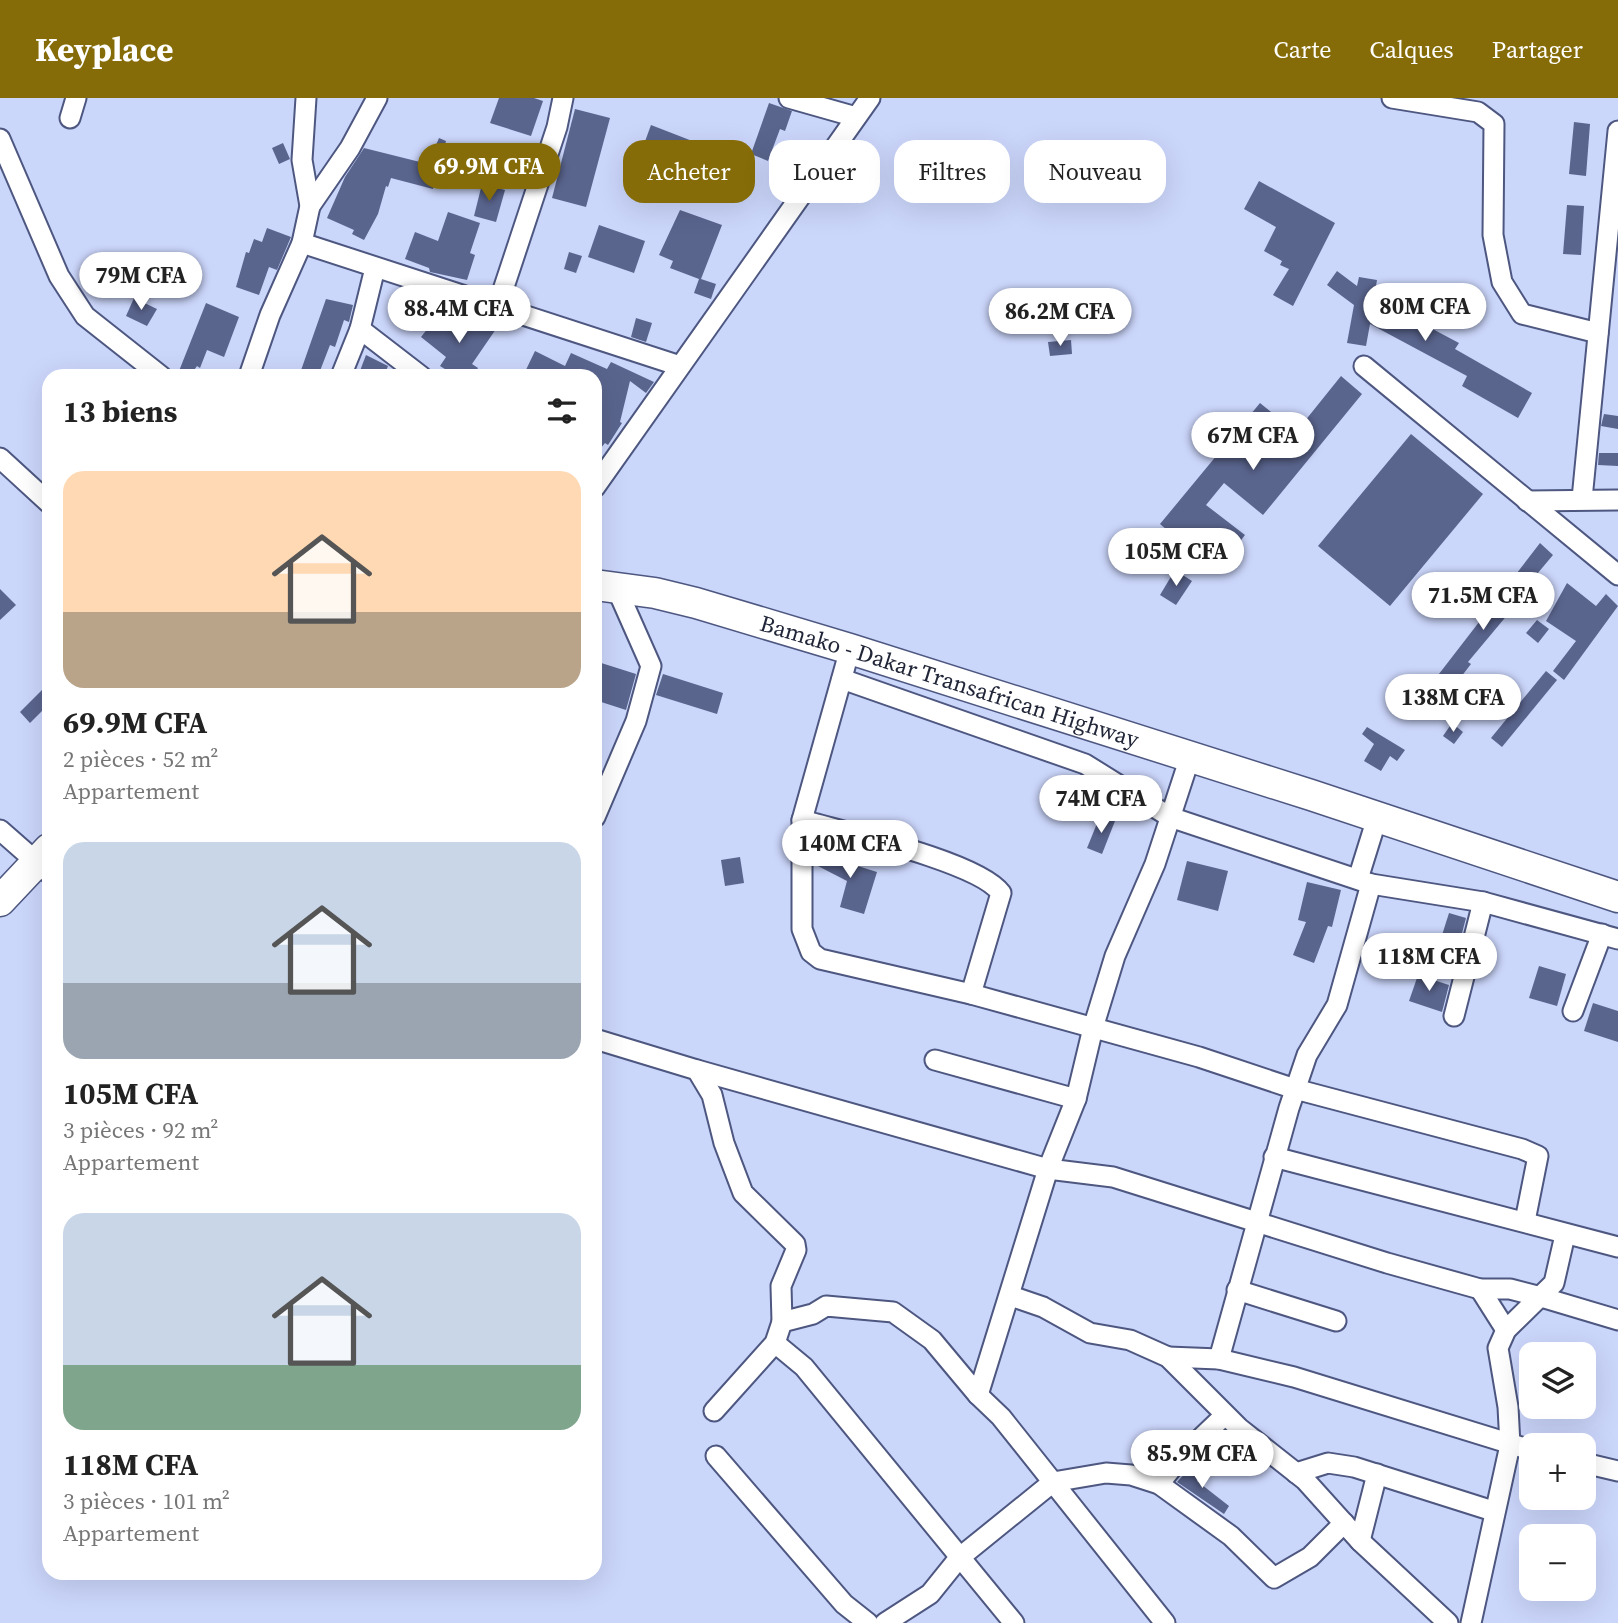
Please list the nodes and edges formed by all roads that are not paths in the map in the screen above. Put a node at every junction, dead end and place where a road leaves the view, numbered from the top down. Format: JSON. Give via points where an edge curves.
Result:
{"nodes":[{"id":1,"x":76,"y":98,"type":"edge"},
{"id":2,"x":306,"y":98,"type":"edge"},
{"id":3,"x":377,"y":98,"type":"edge"},
{"id":4,"x":563,"y":98,"type":"edge"},
{"id":5,"x":789,"y":98,"type":"edge"},
{"id":6,"x":870,"y":98,"type":"edge"},
{"id":7,"x":1392,"y":98,"type":"edge"},
{"id":8,"x":856,"y":117,"type":"junction"},
{"id":9,"x":70,"y":118,"type":"dead end"},
{"id":10,"x":1618,"y":131,"type":"edge"},
{"id":11,"x":0,"y":139,"type":"edge"},
{"id":12,"x":310,"y":206,"type":"junction"},
{"id":13,"x":302,"y":243,"type":"junction"},
{"id":14,"x":375,"y":268,"type":"junction"},
{"id":15,"x":497,"y":308,"type":"junction"},
{"id":16,"x":360,"y":329,"type":"junction"},
{"id":17,"x":1598,"y":333,"type":"junction"},
{"id":18,"x":680,"y":366,"type":"junction"},
{"id":19,"x":1364,"y":366,"type":"dead end"},
{"id":20,"x":152,"y":369,"type":"edge"},
{"id":21,"x":251,"y":369,"type":"edge"},
{"id":22,"x":344,"y":369,"type":"edge"},
{"id":23,"x":412,"y":369,"type":"edge"},
{"id":24,"x":0,"y":458,"type":"edge"},
{"id":25,"x":602,"y":477,"type":"edge"},
{"id":26,"x":42,"y":497,"type":"edge"},
{"id":27,"x":1582,"y":499,"type":"junction"},
{"id":28,"x":1618,"y":500,"type":"edge"},
{"id":29,"x":1527,"y":501,"type":"junction"},
{"id":30,"x":1618,"y":575,"type":"edge"},
{"id":31,"x":605,"y":586,"type":"edge"},
{"id":32,"x":850,"y":649,"type":"junction"},
{"id":33,"x":842,"y":679,"type":"junction"},
{"id":34,"x":1190,"y":757,"type":"junction"},
{"id":35,"x":602,"y":801,"type":"edge"},
{"id":36,"x":1170,"y":817,"type":"junction"},
{"id":37,"x":1377,"y":818,"type":"junction"},
{"id":38,"x":803,"y":820,"type":"junction"},
{"id":39,"x":0,"y":830,"type":"edge"},
{"id":40,"x":42,"y":860,"type":"edge"},
{"id":41,"x":42,"y":865,"type":"edge"},
{"id":42,"x":1364,"y":881,"type":"junction"},
{"id":43,"x":1618,"y":897,"type":"edge"},
{"id":44,"x":0,"y":901,"type":"edge"},
{"id":45,"x":1483,"y":902,"type":"junction"},
{"id":46,"x":1610,"y":937,"type":"edge"},
{"id":47,"x":971,"y":994,"type":"junction"},
{"id":48,"x":1573,"y":1011,"type":"dead end"},
{"id":49,"x":1454,"y":1016,"type":"dead end"},
{"id":50,"x":1093,"y":1028,"type":"junction"},
{"id":51,"x":602,"y":1041,"type":"edge"},
{"id":52,"x":935,"y":1060,"type":"dead end"},
{"id":53,"x":697,"y":1070,"type":"junction"},
{"id":54,"x":1295,"y":1089,"type":"junction"},
{"id":55,"x":1076,"y":1099,"type":"junction"},
{"id":56,"x":1274,"y":1157,"type":"junction"},
{"id":57,"x":1048,"y":1169,"type":"junction"},
{"id":58,"x":1255,"y":1221,"type":"junction"},
{"id":59,"x":1525,"y":1221,"type":"junction"},
{"id":60,"x":1565,"y":1235,"type":"junction"},
{"id":61,"x":1618,"y":1247,"type":"edge"},
{"id":62,"x":1480,"y":1289,"type":"junction"},
{"id":63,"x":1237,"y":1290,"type":"junction"},
{"id":64,"x":1011,"y":1296,"type":"junction"},
{"id":65,"x":1541,"y":1297,"type":"junction"},
{"id":66,"x":1618,"y":1320,"type":"edge"},
{"id":67,"x":1336,"y":1321,"type":"dead end"},
{"id":68,"x":782,"y":1322,"type":"junction"},
{"id":69,"x":1506,"y":1330,"type":"junction"},
{"id":70,"x":775,"y":1343,"type":"junction"},
{"id":71,"x":1168,"y":1357,"type":"junction"},
{"id":72,"x":1219,"y":1359,"type":"junction"},
{"id":73,"x":978,"y":1395,"type":"junction"},
{"id":74,"x":714,"y":1411,"type":"dead end"},
{"id":75,"x":1225,"y":1415,"type":"junction"},
{"id":76,"x":1510,"y":1445,"type":"junction"},
{"id":77,"x":1519,"y":1447,"type":"edge"},
{"id":78,"x":716,"y":1456,"type":"dead end"},
{"id":79,"x":1596,"y":1466,"type":"edge"},
{"id":80,"x":1618,"y":1472,"type":"edge"},
{"id":81,"x":1296,"y":1473,"type":"junction"},
{"id":82,"x":1377,"y":1474,"type":"junction"},
{"id":83,"x":1053,"y":1482,"type":"junction"},
{"id":84,"x":1159,"y":1484,"type":"junction"},
{"id":85,"x":1493,"y":1511,"type":"junction"},
{"id":86,"x":1344,"y":1523,"type":"junction"},
{"id":87,"x":1360,"y":1541,"type":"junction"},
{"id":88,"x":958,"y":1558,"type":"junction"},
{"id":89,"x":869,"y":1623,"type":"edge"},
{"id":90,"x":885,"y":1623,"type":"edge"},
{"id":91,"x":1014,"y":1623,"type":"edge"},
{"id":92,"x":1165,"y":1623,"type":"edge"},
{"id":93,"x":1448,"y":1623,"type":"edge"},
{"id":94,"x":1471,"y":1623,"type":"edge"}],
"edges":[{"from":1,"to":9,"type":"street"},
{"from":2,"to":12,"type":"street","via":[[302,160]]},
{"from":3,"to":12,"type":"street"},
{"from":4,"to":15,"type":"street"},
{"from":5,"to":8,"type":"street"},
{"from":6,"to":8,"type":"street"},
{"from":7,"to":17,"type":"street","via":[[1478,112],[1494,124],[1493,235],[1502,282],[1522,314]]},
{"from":8,"to":18,"type":"street"},
{"from":10,"to":17,"type":"street"},
{"from":11,"to":20,"type":"street","via":[[59,276],[85,316]]},
{"from":12,"to":13,"type":"street"},
{"from":13,"to":14,"type":"street"},
{"from":13,"to":21,"type":"street"},
{"from":14,"to":15,"type":"street"},
{"from":14,"to":16,"type":"street"},
{"from":15,"to":18,"type":"street"},
{"from":16,"to":22,"type":"street"},
{"from":16,"to":23,"type":"street"},
{"from":17,"to":27,"type":"street"},
{"from":18,"to":25,"type":"street"},
{"from":19,"to":29,"type":"street"},
{"from":24,"to":26,"type":"street"},
{"from":27,"to":28,"type":"street"},
{"from":27,"to":29,"type":"street"},
{"from":29,"to":30,"type":"street"},
{"from":31,"to":32,"type":"highway","name":"Bamako - Dakar Transafrican Highway","via":[[696,603]]},
{"from":31,"to":35,"type":"street","via":[[651,666],[636,721]]},
{"from":32,"to":33,"type":"street"},
{"from":32,"to":34,"type":"highway","name":"Bamako - Dakar Transafrican Highway"},
{"from":33,"to":36,"type":"street","via":[[1085,764]]},
{"from":33,"to":38,"type":"street"},
{"from":34,"to":36,"type":"street"},
{"from":34,"to":37,"type":"highway","name":"Bamako - Dakar Transafrican Highway"},
{"from":36,"to":42,"type":"street"},
{"from":36,"to":50,"type":"street","via":[[1115,956]]},
{"from":37,"to":42,"type":"street"},
{"from":37,"to":43,"type":"highway","name":"Bamako - Dakar Transafrican Highway"},
{"from":38,"to":47,"type":"street","via":[[802,929],[811,952],[820,959]]},
{"from":38,"to":47,"type":"street","via":[[936,859],[995,884],[1001,892]]},
{"from":39,"to":40,"type":"street"},
{"from":41,"to":44,"type":"highway"},
{"from":42,"to":45,"type":"street"},
{"from":42,"to":54,"type":"street","via":[[1336,1005],[1307,1055]]},
{"from":45,"to":46,"type":"street"},
{"from":45,"to":49,"type":"street"},
{"from":46,"to":48,"type":"street"},
{"from":47,"to":50,"type":"street"},
{"from":50,"to":54,"type":"street","via":[[1199,1056]]},
{"from":50,"to":55,"type":"street"},
{"from":51,"to":53,"type":"street"},
{"from":52,"to":55,"type":"street"},
{"from":53,"to":57,"type":"street"},
{"from":53,"to":68,"type":"street","via":[[712,1095],[743,1193],[795,1244],[781,1286]]},
{"from":54,"to":56,"type":"street"},
{"from":54,"to":59,"type":"street","via":[[1538,1156]]},
{"from":55,"to":57,"type":"street"},
{"from":56,"to":58,"type":"street"},
{"from":56,"to":59,"type":"street"},
{"from":57,"to":58,"type":"street","via":[[1114,1177]]},
{"from":57,"to":64,"type":"street"},
{"from":58,"to":62,"type":"street"},
{"from":58,"to":63,"type":"street"},
{"from":59,"to":60,"type":"street"},
{"from":60,"to":61,"type":"street"},
{"from":60,"to":65,"type":"street","via":[[1554,1283]]},
{"from":62,"to":65,"type":"street","via":[[1510,1289]]},
{"from":62,"to":69,"type":"street"},
{"from":63,"to":67,"type":"street"},
{"from":63,"to":72,"type":"street"},
{"from":64,"to":71,"type":"street","via":[[1043,1307],[1090,1333],[1130,1340]]},
{"from":64,"to":73,"type":"street"},
{"from":65,"to":66,"type":"street"},
{"from":65,"to":69,"type":"street"},
{"from":68,"to":70,"type":"street"},
{"from":68,"to":73,"type":"street","via":[[827,1306],[893,1312],[932,1340]]},
{"from":69,"to":76,"type":"street","via":[[1498,1348]]},
{"from":70,"to":74,"type":"street"},
{"from":70,"to":88,"type":"street","via":[[804,1367]]},
{"from":71,"to":72,"type":"street"},
{"from":71,"to":75,"type":"street"},
{"from":72,"to":76,"type":"street","via":[[1294,1377]]},
{"from":73,"to":83,"type":"street"},
{"from":75,"to":81,"type":"street"},
{"from":75,"to":84,"type":"street"},
{"from":76,"to":77,"type":"street"},
{"from":76,"to":85,"type":"street"},
{"from":78,"to":89,"type":"street","via":[[844,1605]]},
{"from":79,"to":80,"type":"street"},
{"from":81,"to":82,"type":"street","via":[[1328,1463]]},
{"from":81,"to":86,"type":"street"},
{"from":82,"to":85,"type":"street"},
{"from":82,"to":87,"type":"street"},
{"from":83,"to":84,"type":"street","via":[[1105,1473]]},
{"from":83,"to":88,"type":"street"},
{"from":83,"to":92,"type":"street"},
{"from":84,"to":86,"type":"street","via":[[1231,1536],[1274,1578],[1310,1557]]},
{"from":85,"to":94,"type":"street"},
{"from":86,"to":87,"type":"street"},
{"from":87,"to":93,"type":"street"},
{"from":88,"to":90,"type":"street","via":[[930,1594]]},
{"from":88,"to":91,"type":"street"}]}
